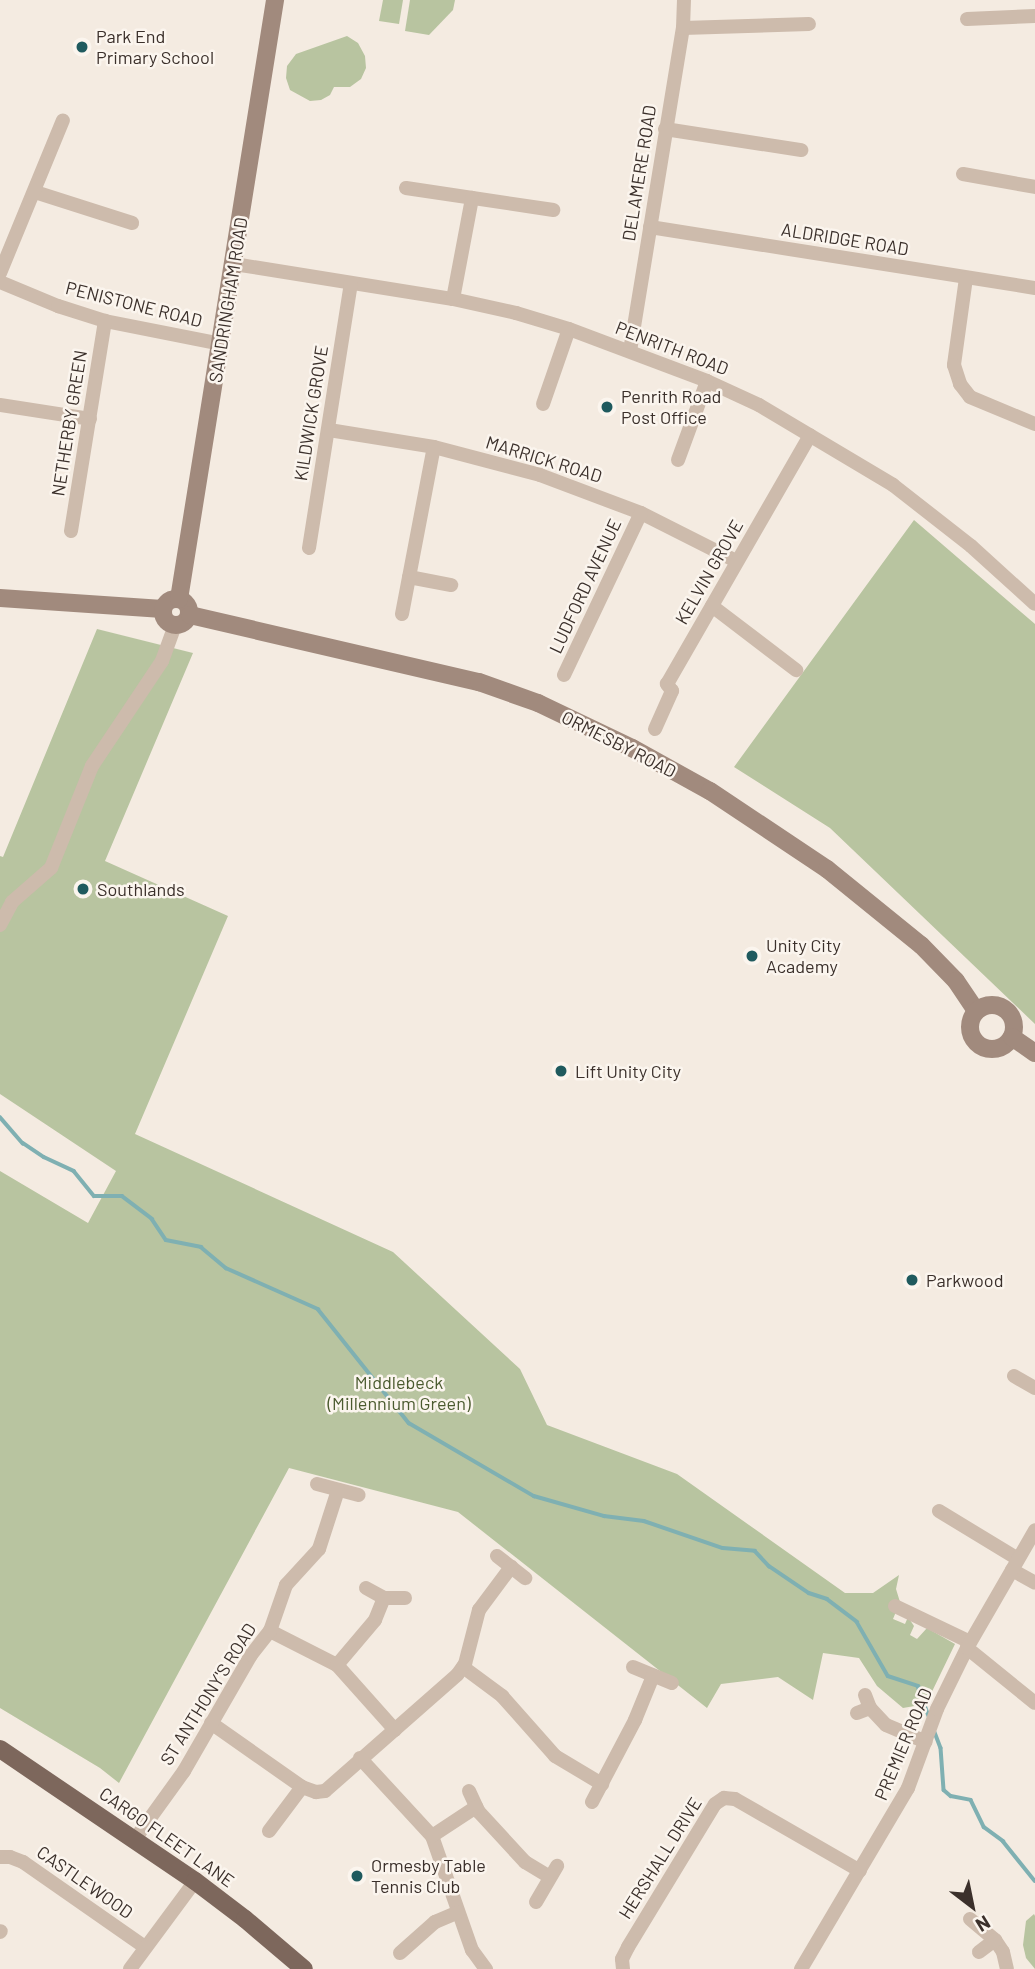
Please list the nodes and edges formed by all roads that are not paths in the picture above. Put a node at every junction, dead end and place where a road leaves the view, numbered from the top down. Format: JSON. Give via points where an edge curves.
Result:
{"nodes":[{"id":1,"x":275,"y":0,"type":"edge"},
{"id":2,"x":684,"y":0,"type":"edge"},
{"id":3,"x":1035,"y":16,"type":"edge"},
{"id":4,"x":967,"y":19,"type":"dead end"},
{"id":5,"x":809,"y":24,"type":"dead end"},
{"id":6,"x":683,"y":28,"type":"junction"},
{"id":7,"x":63,"y":120,"type":"dead end"},
{"id":8,"x":665,"y":129,"type":"junction"},
{"id":9,"x":802,"y":150,"type":"dead end"},
{"id":10,"x":963,"y":174,"type":"dead end"},
{"id":11,"x":1035,"y":187,"type":"edge"},
{"id":12,"x":406,"y":188,"type":"dead end"},
{"id":13,"x":34,"y":192,"type":"junction"},
{"id":14,"x":472,"y":198,"type":"junction"},
{"id":15,"x":553,"y":210,"type":"dead end"},
{"id":16,"x":132,"y":223,"type":"dead end"},
{"id":17,"x":650,"y":227,"type":"junction"},
{"id":18,"x":234,"y":264,"type":"junction"},
{"id":19,"x":0,"y":273,"type":"edge"},
{"id":20,"x":966,"y":278,"type":"junction"},
{"id":21,"x":0,"y":282,"type":"edge"},
{"id":22,"x":351,"y":283,"type":"junction"},
{"id":23,"x":1035,"y":288,"type":"edge"},
{"id":24,"x":453,"y":299,"type":"junction"},
{"id":25,"x":105,"y":321,"type":"junction"},
{"id":26,"x":569,"y":329,"type":"junction"},
{"id":27,"x":221,"y":344,"type":"junction"},
{"id":28,"x":630,"y":351,"type":"junction"},
{"id":29,"x":707,"y":381,"type":"junction"},
{"id":30,"x":543,"y":404,"type":"dead end"},
{"id":31,"x":0,"y":405,"type":"edge"},
{"id":32,"x":90,"y":419,"type":"junction"},
{"id":33,"x":1035,"y":424,"type":"edge"},
{"id":34,"x":329,"y":430,"type":"junction"},
{"id":35,"x":810,"y":435,"type":"junction"},
{"id":36,"x":434,"y":447,"type":"junction"},
{"id":37,"x":678,"y":460,"type":"dead end"},
{"id":38,"x":640,"y":513,"type":"junction"},
{"id":39,"x":71,"y":531,"type":"dead end"},
{"id":40,"x":309,"y":548,"type":"dead end"},
{"id":41,"x":736,"y":561,"type":"junction"},
{"id":42,"x":409,"y":577,"type":"junction"},
{"id":43,"x":451,"y":585,"type":"dead end"},
{"id":44,"x":0,"y":598,"type":"edge"},
{"id":45,"x":179,"y":599,"type":"junction"},
{"id":46,"x":1035,"y":604,"type":"edge"},
{"id":47,"x":712,"y":606,"type":"junction"},
{"id":48,"x":163,"y":609,"type":"junction"},
{"id":49,"x":402,"y":614,"type":"dead end"},
{"id":50,"x":190,"y":615,"type":"junction"},
{"id":51,"x":175,"y":626,"type":"junction"},
{"id":52,"x":796,"y":670,"type":"dead end"},
{"id":53,"x":564,"y":675,"type":"dead end"},
{"id":54,"x":655,"y":729,"type":"dead end"},
{"id":55,"x":0,"y":925,"type":"edge"},
{"id":56,"x":976,"y":1011,"type":"junction"},
{"id":57,"x":1012,"y":1037,"type":"junction"},
{"id":58,"x":1035,"y":1053,"type":"edge"},
{"id":59,"x":1014,"y":1376,"type":"dead end"},
{"id":60,"x":1035,"y":1388,"type":"edge"},
{"id":61,"x":317,"y":1484,"type":"dead end"},
{"id":62,"x":338,"y":1490,"type":"junction"},
{"id":63,"x":359,"y":1495,"type":"dead end"},
{"id":64,"x":939,"y":1511,"type":"dead end"},
{"id":65,"x":1035,"y":1530,"type":"edge"},
{"id":66,"x":497,"y":1556,"type":"dead end"},
{"id":67,"x":1015,"y":1565,"type":"junction"},
{"id":68,"x":510,"y":1567,"type":"junction"},
{"id":69,"x":525,"y":1578,"type":"dead end"},
{"id":70,"x":1035,"y":1583,"type":"edge"},
{"id":71,"x":366,"y":1588,"type":"dead end"},
{"id":72,"x":384,"y":1598,"type":"junction"},
{"id":73,"x":405,"y":1598,"type":"dead end"},
{"id":74,"x":895,"y":1606,"type":"dead end"},
{"id":75,"x":270,"y":1630,"type":"junction"},
{"id":76,"x":968,"y":1645,"type":"junction"},
{"id":77,"x":337,"y":1665,"type":"junction"},
{"id":78,"x":463,"y":1667,"type":"junction"},
{"id":79,"x":633,"y":1667,"type":"dead end"},
{"id":80,"x":653,"y":1676,"type":"junction"},
{"id":81,"x":671,"y":1683,"type":"dead end"},
{"id":82,"x":1035,"y":1703,"type":"edge"},
{"id":83,"x":864,"y":1705,"type":"dead end"},
{"id":84,"x":211,"y":1723,"type":"junction"},
{"id":85,"x":395,"y":1730,"type":"junction"},
{"id":86,"x":927,"y":1739,"type":"junction"},
{"id":87,"x":0,"y":1749,"type":"edge"},
{"id":88,"x":360,"y":1758,"type":"junction"},
{"id":89,"x":602,"y":1784,"type":"junction"},
{"id":90,"x":302,"y":1787,"type":"junction"},
{"id":91,"x":469,"y":1791,"type":"dead end"},
{"id":92,"x":592,"y":1802,"type":"dead end"},
{"id":93,"x":476,"y":1807,"type":"junction"},
{"id":94,"x":269,"y":1831,"type":"dead end"},
{"id":95,"x":432,"y":1836,"type":"junction"},
{"id":96,"x":135,"y":1839,"type":"junction"},
{"id":97,"x":0,"y":1857,"type":"edge"},
{"id":98,"x":860,"y":1871,"type":"junction"},
{"id":99,"x":195,"y":1881,"type":"junction"},
{"id":100,"x":536,"y":1902,"type":"dead end"},
{"id":101,"x":458,"y":1912,"type":"junction"},
{"id":102,"x":970,"y":1919,"type":"dead end"},
{"id":103,"x":995,"y":1940,"type":"junction"},
{"id":104,"x":145,"y":1947,"type":"junction"},
{"id":105,"x":979,"y":1952,"type":"dead end"},
{"id":106,"x":400,"y":1953,"type":"dead end"},
{"id":107,"x":130,"y":1969,"type":"edge"},
{"id":108,"x":304,"y":1969,"type":"edge"},
{"id":109,"x":486,"y":1969,"type":"edge"},
{"id":110,"x":624,"y":1969,"type":"edge"},
{"id":111,"x":801,"y":1969,"type":"edge"},
{"id":112,"x":1007,"y":1969,"type":"edge"}],
"edges":[{"from":1,"to":18,"type":"street","name":"SANDRINGHAM ROAD"},
{"from":2,"to":6,"type":"street","name":"DELAMERE ROAD"},
{"from":3,"to":4,"type":"street"},
{"from":5,"to":6,"type":"street"},
{"from":6,"to":8,"type":"street","name":"DELAMERE ROAD"},
{"from":7,"to":13,"type":"street"},
{"from":8,"to":9,"type":"street"},
{"from":8,"to":17,"type":"street","name":"DELAMERE ROAD"},
{"from":10,"to":11,"type":"street"},
{"from":12,"to":14,"type":"street"},
{"from":13,"to":16,"type":"street"},
{"from":13,"to":19,"type":"street"},
{"from":14,"to":15,"type":"street"},
{"from":14,"to":24,"type":"street"},
{"from":17,"to":20,"type":"street","name":"ALDRIDGE ROAD"},
{"from":17,"to":28,"type":"street","name":"DELAMERE ROAD"},
{"from":18,"to":22,"type":"street","name":"PENRITH ROAD"},
{"from":18,"to":27,"type":"street","name":"SANDRINGHAM ROAD"},
{"from":20,"to":23,"type":"street","name":"ALDRIDGE ROAD"},
{"from":20,"to":33,"type":"street","via":[[954,365],[960,384],[970,397]]},
{"from":21,"to":25,"type":"street","name":"PENISTONE ROAD"},
{"from":22,"to":24,"type":"street","name":"PENRITH ROAD"},
{"from":22,"to":34,"type":"street","name":"KILDWICK GROVE"},
{"from":24,"to":26,"type":"street","name":"PENRITH ROAD"},
{"from":25,"to":27,"type":"street","name":"PENISTONE ROAD"},
{"from":25,"to":32,"type":"street","name":"NETHERBY GREEN"},
{"from":26,"to":28,"type":"street","name":"PENRITH ROAD"},
{"from":26,"to":30,"type":"street"},
{"from":27,"to":45,"type":"street","name":"SANDRINGHAM ROAD"},
{"from":28,"to":29,"type":"street","name":"PENRITH ROAD"},
{"from":29,"to":35,"type":"street","name":"PENRITH ROAD"},
{"from":29,"to":37,"type":"street"},
{"from":31,"to":32,"type":"street"},
{"from":32,"to":39,"type":"street","name":"NETHERBY GREEN"},
{"from":34,"to":36,"type":"street","name":"MARRICK ROAD"},
{"from":34,"to":40,"type":"street","name":"KILDWICK GROVE"},
{"from":35,"to":41,"type":"street","name":"KELVIN GROVE"},
{"from":35,"to":46,"type":"street","name":"PENRITH ROAD","via":[[893,485]]},
{"from":36,"to":38,"type":"street","name":"MARRICK ROAD","via":[[540,475]]},
{"from":36,"to":42,"type":"street"},
{"from":38,"to":41,"type":"street","name":"MARRICK ROAD"},
{"from":38,"to":53,"type":"street","name":"LUDFORD AVENUE"},
{"from":41,"to":47,"type":"street","name":"KELVIN GROVE"},
{"from":42,"to":43,"type":"street"},
{"from":42,"to":49,"type":"street","via":[[411,599]]},
{"from":44,"to":48,"type":"street"},
{"from":45,"to":48,"type":"street"},
{"from":45,"to":50,"type":"street","via":[[188,605]]},
{"from":47,"to":52,"type":"street"},
{"from":47,"to":54,"type":"street","name":"KELVIN GROVE","via":[[667,684],[672,691]]},
{"from":48,"to":51,"type":"street","via":[[165,620]]},
{"from":50,"to":51,"type":"street"},
{"from":50,"to":56,"type":"street","name":"ORMESBY ROAD","via":[[479,682],[538,703],[632,748],[722,799],[827,869],[921,945],[956,981]]},
{"from":51,"to":55,"type":"street","via":[[162,661],[92,766],[51,868],[12,902]]},
{"from":56,"to":57,"type":"street","via":[[994,1005],[1003,1008],[1012,1020]]},
{"from":56,"to":57,"type":"street","via":[[970,1023],[976,1044],[993,1049]]},
{"from":57,"to":58,"type":"street"},
{"from":59,"to":60,"type":"street"},
{"from":61,"to":62,"type":"street"},
{"from":62,"to":63,"type":"street"},
{"from":62,"to":75,"type":"street","name":"ST ANTHONY'S ROAD","via":[[325,1536],[286,1585]]},
{"from":64,"to":67,"type":"street"},
{"from":65,"to":67,"type":"street","name":"PREMIER ROAD"},
{"from":66,"to":68,"type":"street"},
{"from":67,"to":70,"type":"street"},
{"from":67,"to":76,"type":"street","name":"PREMIER ROAD"},
{"from":68,"to":69,"type":"street"},
{"from":68,"to":78,"type":"street","via":[[479,1610]]},
{"from":71,"to":72,"type":"street"},
{"from":72,"to":73,"type":"street"},
{"from":72,"to":77,"type":"street","via":[[375,1620]]},
{"from":74,"to":76,"type":"street"},
{"from":75,"to":77,"type":"street"},
{"from":75,"to":84,"type":"street","name":"ST ANTHONY'S ROAD"},
{"from":76,"to":82,"type":"street"},
{"from":76,"to":86,"type":"street","name":"PREMIER ROAD"},
{"from":77,"to":85,"type":"street"},
{"from":78,"to":85,"type":"street"},
{"from":78,"to":89,"type":"street","via":[[502,1696],[555,1756]]},
{"from":79,"to":80,"type":"street"},
{"from":80,"to":81,"type":"street"},
{"from":80,"to":89,"type":"street"},
{"from":83,"to":86,"type":"street","via":[[886,1725]]},
{"from":84,"to":90,"type":"street"},
{"from":84,"to":96,"type":"street","name":"ST ANTHONY'S ROAD","via":[[184,1771]]},
{"from":85,"to":88,"type":"street"},
{"from":86,"to":98,"type":"street","name":"PREMIER ROAD","via":[[908,1788]]},
{"from":87,"to":96,"type":"main road","name":"CARGO FLEET LANE"},
{"from":88,"to":90,"type":"street","via":[[325,1791]]},
{"from":88,"to":95,"type":"street"},
{"from":89,"to":92,"type":"street"},
{"from":90,"to":94,"type":"street"},
{"from":91,"to":93,"type":"street"},
{"from":93,"to":95,"type":"street"},
{"from":93,"to":100,"type":"street","via":[[525,1862],[553,1872]]},
{"from":95,"to":101,"type":"street"},
{"from":96,"to":99,"type":"main road","name":"CARGO FLEET LANE"},
{"from":97,"to":104,"type":"street","name":"CASTLEWOOD","via":[[23,1862]]},
{"from":98,"to":110,"type":"street","name":"HERSHALL DRIVE","via":[[736,1798],[724,1798],[715,1804],[628,1947],[622,1959]]},
{"from":98,"to":111,"type":"street","name":"PREMIER ROAD"},
{"from":99,"to":104,"type":"street"},
{"from":99,"to":108,"type":"main road","name":"CARGO FLEET LANE"},
{"from":101,"to":106,"type":"street","via":[[435,1922]]},
{"from":101,"to":109,"type":"street","via":[[472,1950]]},
{"from":102,"to":103,"type":"street"},
{"from":103,"to":105,"type":"street"},
{"from":103,"to":112,"type":"street"},
{"from":104,"to":107,"type":"street"}]}
